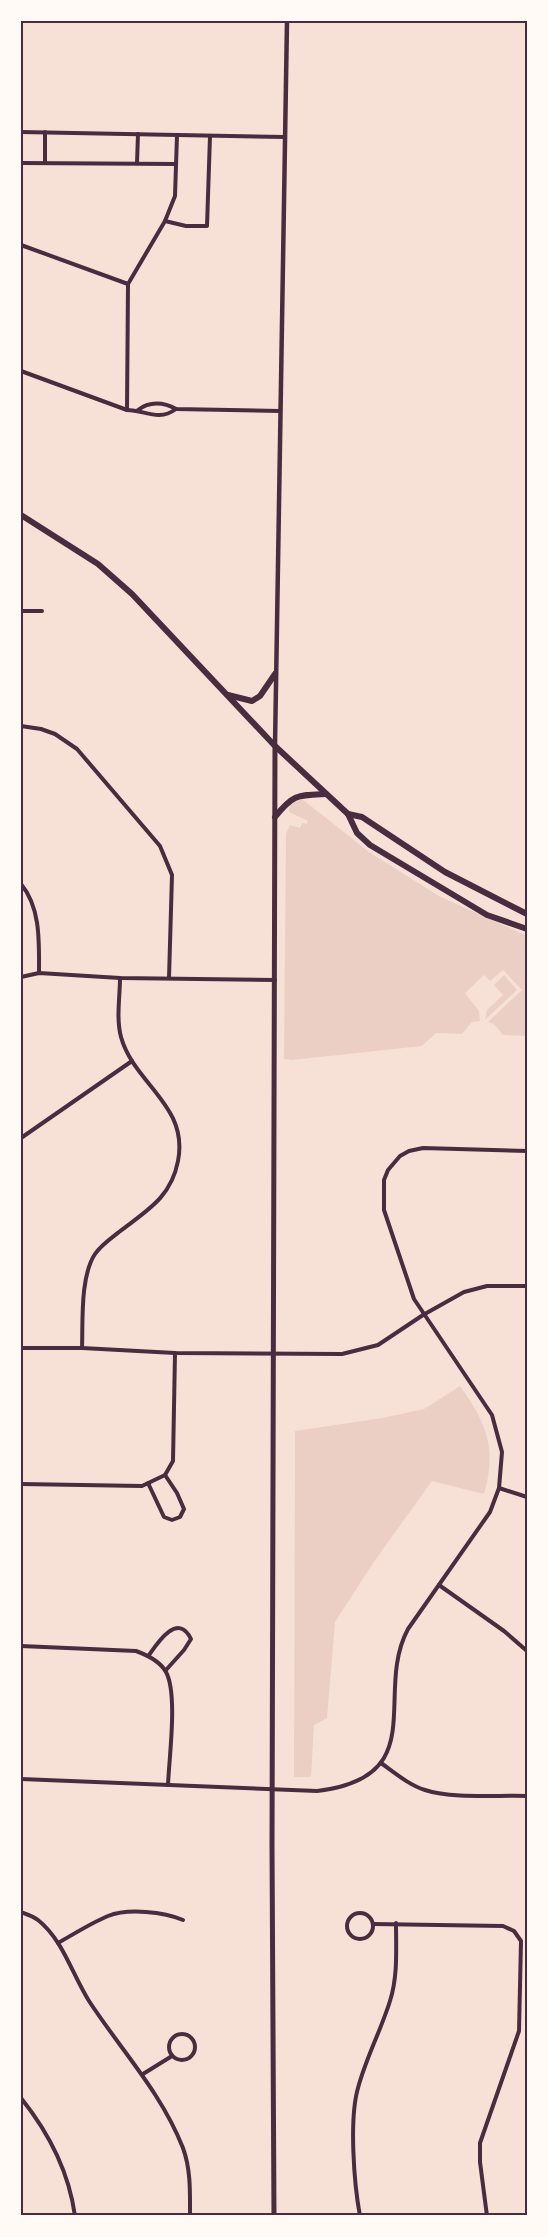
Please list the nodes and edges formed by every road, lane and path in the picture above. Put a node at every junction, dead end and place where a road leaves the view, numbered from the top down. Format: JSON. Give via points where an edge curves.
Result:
{"nodes":[{"id":1,"x":287,"y":21,"type":"edge"},
{"id":2,"x":21,"y":132,"type":"edge"},
{"id":3,"x":45,"y":132,"type":"junction"},
{"id":4,"x":138,"y":134,"type":"junction"},
{"id":5,"x":177,"y":135,"type":"junction"},
{"id":6,"x":210,"y":136,"type":"junction"},
{"id":7,"x":285,"y":137,"type":"junction"},
{"id":8,"x":21,"y":163,"type":"edge"},
{"id":9,"x":45,"y":163,"type":"junction"},
{"id":10,"x":137,"y":164,"type":"junction"},
{"id":11,"x":176,"y":164,"type":"junction"},
{"id":12,"x":165,"y":221,"type":"junction"},
{"id":13,"x":21,"y":245,"type":"edge"},
{"id":14,"x":128,"y":284,"type":"junction"},
{"id":15,"x":21,"y":371,"type":"edge"},
{"id":16,"x":176,"y":409,"type":"junction"},
{"id":17,"x":127,"y":410,"type":"junction"},
{"id":18,"x":138,"y":410,"type":"junction"},
{"id":19,"x":280,"y":411,"type":"junction"},
{"id":20,"x":21,"y":515,"type":"edge"},
{"id":21,"x":21,"y":611,"type":"edge"},
{"id":22,"x":42,"y":611,"type":"dead end"},
{"id":23,"x":275,"y":674,"type":"junction"},
{"id":24,"x":227,"y":695,"type":"junction"},
{"id":25,"x":21,"y":726,"type":"edge"},
{"id":26,"x":275,"y":746,"type":"junction"},
{"id":27,"x":326,"y":794,"type":"junction"},
{"id":28,"x":348,"y":814,"type":"junction"},
{"id":29,"x":275,"y":817,"type":"junction"},
{"id":30,"x":21,"y":884,"type":"edge"},
{"id":31,"x":527,"y":914,"type":"edge"},
{"id":32,"x":527,"y":929,"type":"edge"},
{"id":33,"x":39,"y":973,"type":"junction"},
{"id":34,"x":21,"y":977,"type":"edge"},
{"id":35,"x":120,"y":978,"type":"junction"},
{"id":36,"x":169,"y":978,"type":"junction"},
{"id":37,"x":274,"y":980,"type":"junction"},
{"id":38,"x":132,"y":1061,"type":"junction"},
{"id":39,"x":21,"y":1138,"type":"edge"},
{"id":40,"x":527,"y":1151,"type":"edge"},
{"id":41,"x":527,"y":1286,"type":"edge"},
{"id":42,"x":423,"y":1315,"type":"junction"},
{"id":43,"x":21,"y":1348,"type":"edge"},
{"id":44,"x":82,"y":1348,"type":"junction"},
{"id":45,"x":175,"y":1353,"type":"junction"},
{"id":46,"x":273,"y":1353,"type":"junction"},
{"id":47,"x":165,"y":1475,"type":"junction"},
{"id":48,"x":148,"y":1483,"type":"junction"},
{"id":49,"x":21,"y":1484,"type":"edge"},
{"id":50,"x":499,"y":1488,"type":"junction"},
{"id":51,"x":527,"y":1497,"type":"edge"},
{"id":52,"x":439,"y":1585,"type":"junction"},
{"id":53,"x":21,"y":1646,"type":"edge"},
{"id":54,"x":527,"y":1651,"type":"edge"},
{"id":55,"x":149,"y":1655,"type":"junction"},
{"id":56,"x":166,"y":1670,"type":"junction"},
{"id":57,"x":381,"y":1763,"type":"junction"},
{"id":58,"x":21,"y":1779,"type":"edge"},
{"id":59,"x":168,"y":1785,"type":"junction"},
{"id":60,"x":272,"y":1788,"type":"junction"},
{"id":61,"x":527,"y":1796,"type":"edge"},
{"id":62,"x":21,"y":1912,"type":"edge"},
{"id":63,"x":183,"y":1920,"type":"dead end"},
{"id":64,"x":396,"y":1923,"type":"junction"},
{"id":65,"x":372,"y":1924,"type":"junction"},
{"id":66,"x":58,"y":1943,"type":"junction"},
{"id":67,"x":172,"y":2056,"type":"junction"},
{"id":68,"x":143,"y":2074,"type":"junction"},
{"id":69,"x":21,"y":2098,"type":"edge"},
{"id":70,"x":75,"y":2216,"type":"edge"},
{"id":71,"x":190,"y":2216,"type":"edge"},
{"id":72,"x":274,"y":2216,"type":"edge"},
{"id":73,"x":360,"y":2216,"type":"edge"},
{"id":74,"x":487,"y":2216,"type":"edge"}],
"edges":[{"from":1,"to":7,"type":"street"},
{"from":2,"to":3,"type":"street"},
{"from":3,"to":4,"type":"street"},
{"from":3,"to":9,"type":"street"},
{"from":4,"to":5,"type":"street"},
{"from":4,"to":10,"type":"street"},
{"from":5,"to":6,"type":"street"},
{"from":5,"to":11,"type":"street"},
{"from":6,"to":7,"type":"street"},
{"from":6,"to":12,"type":"street","via":[[207,226]]},
{"from":7,"to":19,"type":"street"},
{"from":8,"to":9,"type":"street"},
{"from":9,"to":10,"type":"street"},
{"from":10,"to":11,"type":"street"},
{"from":11,"to":12,"type":"street","via":[[175,196]]},
{"from":12,"to":14,"type":"street"},
{"from":13,"to":14,"type":"street"},
{"from":14,"to":17,"type":"street"},
{"from":15,"to":17,"type":"street"},
{"from":16,"to":18,"type":"street","via":[[167,404],[146,404]]},
{"from":16,"to":18,"type":"street","via":[[168,415],[145,415]]},
{"from":16,"to":19,"type":"street"},
{"from":17,"to":18,"type":"street"},
{"from":19,"to":23,"type":"street"},
{"from":20,"to":24,"type":"main road","via":[[98,564],[132,594]]},
{"from":21,"to":22,"type":"street"},
{"from":23,"to":24,"type":"main road","via":[[261,696],[252,701]]},
{"from":23,"to":26,"type":"street"},
{"from":24,"to":26,"type":"main road"},
{"from":25,"to":36,"type":"street","via":[[55,734],[77,749],[160,846],[172,875]]},
{"from":26,"to":27,"type":"main road"},
{"from":26,"to":29,"type":"main road"},
{"from":27,"to":28,"type":"main road"},
{"from":27,"to":29,"type":"main road","via":[[299,795]]},
{"from":28,"to":31,"type":"main road","via":[[362,817],[445,872]]},
{"from":28,"to":32,"type":"main road","via":[[357,832],[370,845],[487,915]]},
{"from":29,"to":37,"type":"main road"},
{"from":30,"to":33,"type":"street","via":[[36,914]]},
{"from":33,"to":34,"type":"street"},
{"from":33,"to":35,"type":"street"},
{"from":35,"to":36,"type":"street"},
{"from":35,"to":38,"type":"street","via":[[119,1021]]},
{"from":36,"to":37,"type":"street"},
{"from":37,"to":46,"type":"main road"},
{"from":38,"to":39,"type":"street"},
{"from":38,"to":44,"type":"street","via":[[176,1123],[179,1159],[167,1191],[95,1254],[85,1287]]},
{"from":40,"to":42,"type":"street","via":[[423,1148],[400,1156],[388,1170],[384,1210],[407,1282]]},
{"from":41,"to":42,"type":"street","via":[[487,1286],[464,1292]]},
{"from":42,"to":46,"type":"street","via":[[378,1345],[359,1352]]},
{"from":42,"to":50,"type":"street","via":[[492,1415],[501,1452]]},
{"from":43,"to":44,"type":"street"},
{"from":44,"to":45,"type":"street"},
{"from":45,"to":46,"type":"street"},
{"from":45,"to":47,"type":"street","via":[[173,1461]]},
{"from":46,"to":60,"type":"main road"},
{"from":47,"to":48,"type":"street"},
{"from":47,"to":48,"type":"street","via":[[184,1509],[180,1517],[164,1517]]},
{"from":48,"to":49,"type":"street"},
{"from":50,"to":51,"type":"street"},
{"from":50,"to":52,"type":"street","via":[[490,1512]]},
{"from":52,"to":54,"type":"street"},
{"from":52,"to":57,"type":"street","via":[[401,1642],[395,1722]]},
{"from":53,"to":55,"type":"street","via":[[136,1651]]},
{"from":55,"to":56,"type":"street"},
{"from":55,"to":56,"type":"street","via":[[173,1629],[187,1631],[191,1639]]},
{"from":56,"to":59,"type":"street","via":[[172,1696]]},
{"from":57,"to":60,"type":"street","via":[[359,1779],[335,1789]]},
{"from":57,"to":61,"type":"street","via":[[423,1790],[440,1794]]},
{"from":58,"to":59,"type":"street"},
{"from":59,"to":60,"type":"street"},
{"from":60,"to":72,"type":"main road"},
{"from":62,"to":66,"type":"street","via":[[37,1919]]},
{"from":63,"to":66,"type":"street","via":[[167,1914],[110,1915]]},
{"from":64,"to":65,"type":"street"},
{"from":64,"to":73,"type":"street","via":[[393,1990],[355,2103],[355,2176]]},
{"from":64,"to":74,"type":"street","via":[[503,1926],[514,1930],[521,1941],[519,2031],[480,2143]]},
{"from":65,"to":65,"type":"street","via":[[368,1916],[360,1913],[352,1915],[346,1927],[350,1935],[361,1939],[371,1932]]},
{"from":66,"to":68,"type":"street","via":[[89,2000]]},
{"from":67,"to":67,"type":"street","via":[[169,2044],[174,2037],[182,2034],[192,2040],[192,2056],[180,2060]]},
{"from":67,"to":68,"type":"street"},
{"from":68,"to":71,"type":"street","via":[[165,2109],[183,2150],[190,2183]]},
{"from":69,"to":70,"type":"street","via":[[59,2157]]}]}
